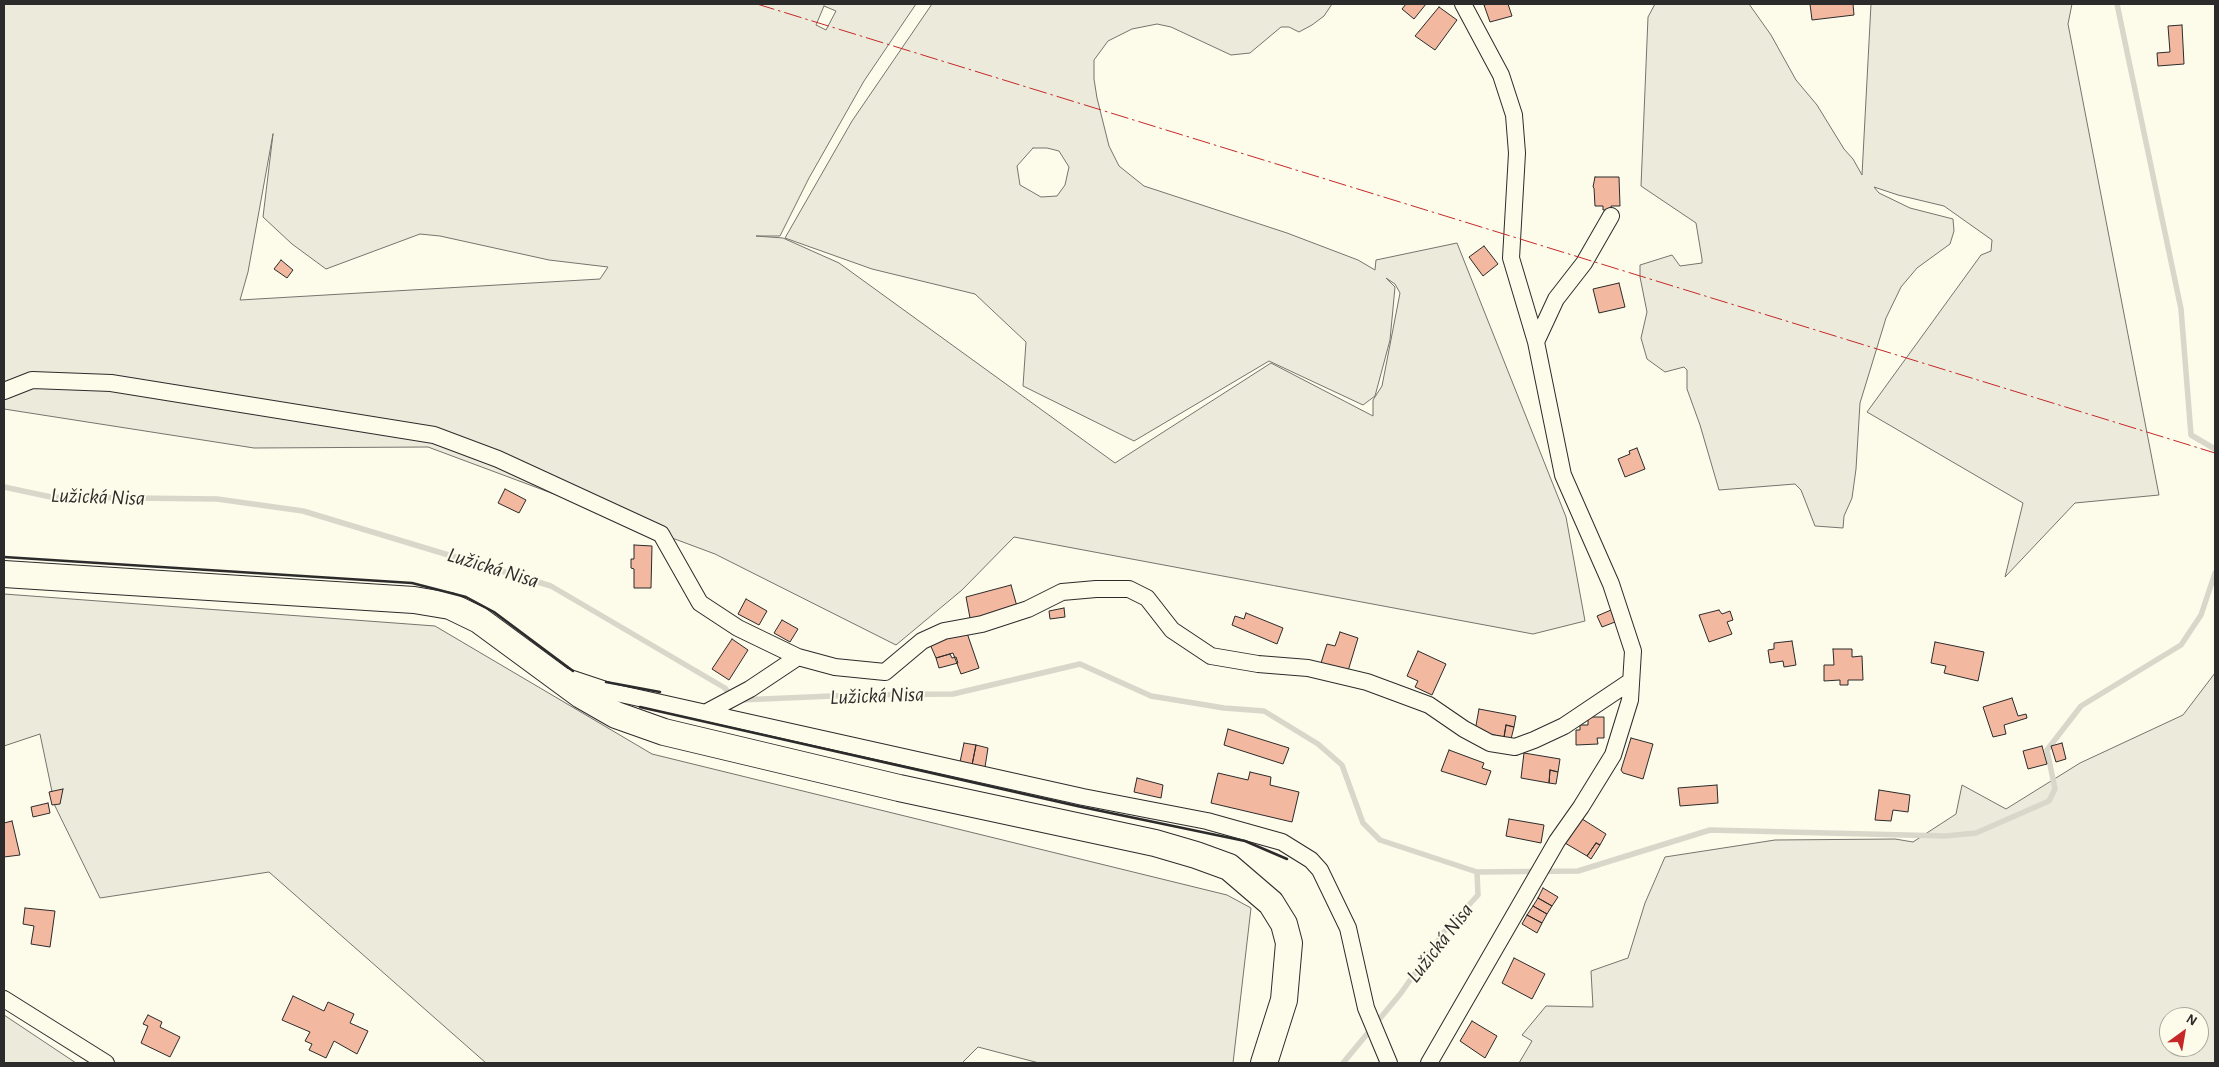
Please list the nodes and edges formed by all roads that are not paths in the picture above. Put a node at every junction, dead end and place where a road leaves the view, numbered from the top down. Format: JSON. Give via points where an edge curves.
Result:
{"nodes":[{"id":1,"x":1463,"y":4,"type":"edge"},
{"id":2,"x":1611,"y":216,"type":"dead end"},
{"id":3,"x":1536,"y":342,"type":"junction"},
{"id":4,"x":4,"y":391,"type":"edge"},
{"id":5,"x":4,"y":574,"type":"edge"},
{"id":6,"x":798,"y":657,"type":"junction"},
{"id":7,"x":546,"y":670,"type":"junction"},
{"id":8,"x":1631,"y":681,"type":"junction"},
{"id":9,"x":705,"y":713,"type":"junction"},
{"id":10,"x":4,"y":999,"type":"edge"},
{"id":11,"x":106,"y":1063,"type":"edge"},
{"id":12,"x":1264,"y":1063,"type":"edge"},
{"id":13,"x":1389,"y":1063,"type":"edge"},
{"id":14,"x":1429,"y":1063,"type":"edge"}],
"edges":[{"from":1,"to":3,"type":"street","via":[[1501,75],[1514,115],[1517,153],[1511,258]]},
{"from":2,"to":3,"type":"street","via":[[1584,264],[1556,299]]},
{"from":3,"to":8,"type":"street","via":[[1563,475],[1612,584],[1633,651]]},
{"from":4,"to":6,"type":"street","via":[[32,380],[111,383],[434,435],[498,459],[661,534],[700,603],[738,628]]},
{"from":5,"to":7,"type":"main road","via":[[414,600],[450,606],[479,620]]},
{"from":6,"to":8,"type":"street","via":[[835,667],[885,672],[922,641],[944,631],[982,624],[1028,609],[1062,592],[1129,589],[1147,598],[1172,630],[1210,656],[1308,668],[1367,682],[1429,705],[1490,743],[1515,747],[1534,740],[1564,726]]},
{"from":6,"to":9,"type":"street","via":[[750,689]]},
{"from":7,"to":9,"type":"street","via":[[612,692]]},
{"from":7,"to":12,"type":"main road","via":[[616,715],[664,732],[890,786],[1155,843],[1229,867],[1271,903],[1284,924],[1289,943],[1284,1000]]},
{"from":8,"to":14,"type":"street","via":[[1630,700],[1613,755],[1557,841]]},
{"from":9,"to":13,"type":"street","via":[[1207,822],[1282,842],[1311,860],[1320,870],[1348,928],[1366,1008]]},
{"from":10,"to":11,"type":"street"}]}
